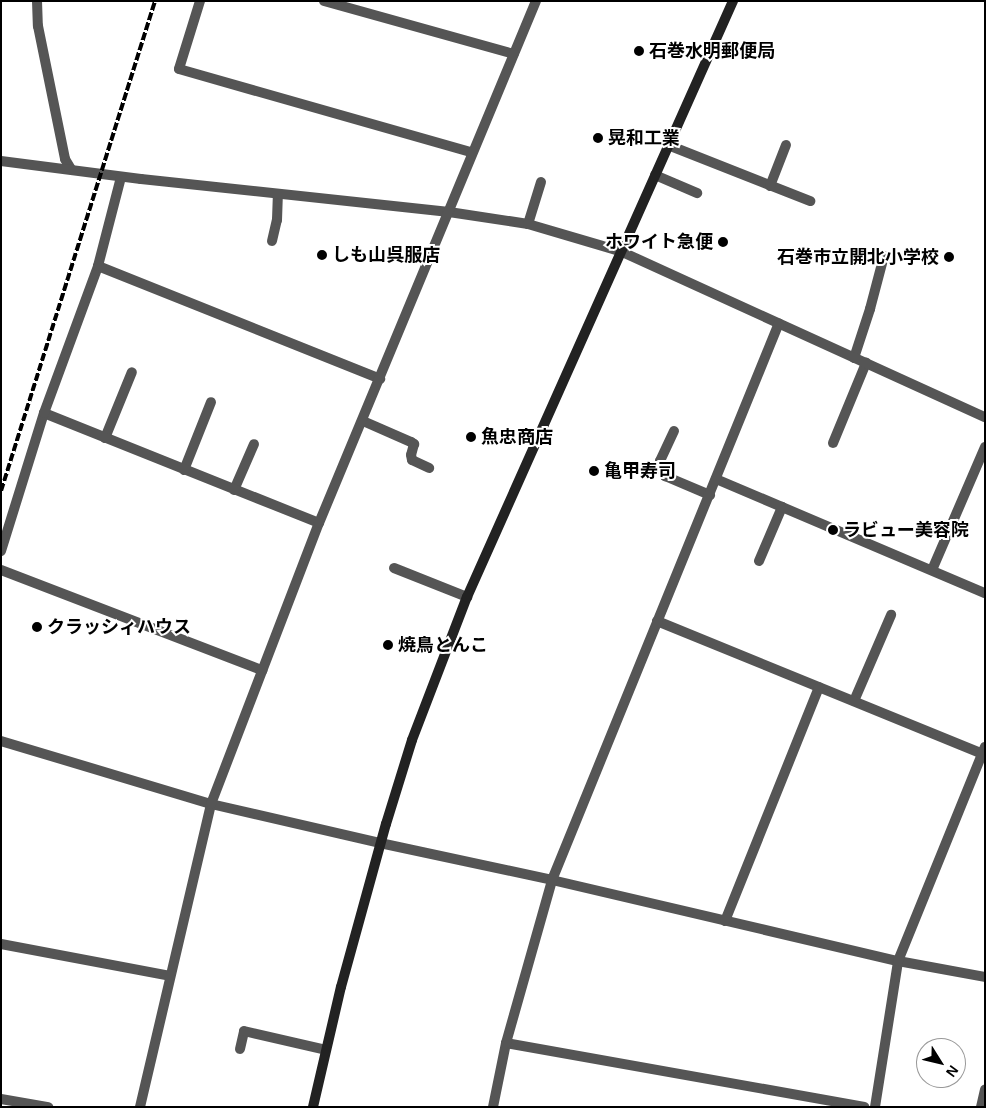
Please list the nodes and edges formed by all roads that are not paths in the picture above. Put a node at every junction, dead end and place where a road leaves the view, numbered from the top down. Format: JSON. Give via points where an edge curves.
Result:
{"nodes":[{"id":1,"x":37,"y":1,"type":"edge"},
{"id":2,"x":200,"y":1,"type":"edge"},
{"id":3,"x":324,"y":1,"type":"edge"},
{"id":4,"x":536,"y":1,"type":"edge"},
{"id":5,"x":733,"y":1,"type":"edge"},
{"id":6,"x":514,"y":54,"type":"junction"},
{"id":7,"x":668,"y":145,"type":"junction"},
{"id":8,"x":786,"y":145,"type":"dead end"},
{"id":9,"x":471,"y":152,"type":"junction"},
{"id":10,"x":1,"y":161,"type":"edge"},
{"id":11,"x":71,"y":169,"type":"junction"},
{"id":12,"x":655,"y":175,"type":"junction"},
{"id":13,"x":121,"y":176,"type":"junction"},
{"id":14,"x":542,"y":182,"type":"dead end"},
{"id":15,"x":770,"y":186,"type":"junction"},
{"id":16,"x":278,"y":194,"type":"junction"},
{"id":17,"x":697,"y":194,"type":"dead end"},
{"id":18,"x":810,"y":201,"type":"dead end"},
{"id":19,"x":449,"y":212,"type":"junction"},
{"id":20,"x":528,"y":224,"type":"junction"},
{"id":21,"x":272,"y":241,"type":"dead end"},
{"id":22,"x":620,"y":251,"type":"junction"},
{"id":23,"x":884,"y":256,"type":"dead end"},
{"id":24,"x":98,"y":266,"type":"junction"},
{"id":25,"x":779,"y":323,"type":"junction"},
{"id":26,"x":854,"y":358,"type":"junction"},
{"id":27,"x":866,"y":363,"type":"junction"},
{"id":28,"x":132,"y":372,"type":"dead end"},
{"id":29,"x":380,"y":379,"type":"junction"},
{"id":30,"x":211,"y":402,"type":"dead end"},
{"id":31,"x":44,"y":413,"type":"junction"},
{"id":32,"x":985,"y":417,"type":"edge"},
{"id":33,"x":363,"y":421,"type":"junction"},
{"id":34,"x":674,"y":431,"type":"dead end"},
{"id":35,"x":106,"y":438,"type":"junction"},
{"id":36,"x":833,"y":443,"type":"dead end"},
{"id":37,"x":254,"y":444,"type":"dead end"},
{"id":38,"x":985,"y":447,"type":"edge"},
{"id":39,"x":429,"y":468,"type":"dead end"},
{"id":40,"x":184,"y":470,"type":"junction"},
{"id":41,"x":716,"y":479,"type":"junction"},
{"id":42,"x":234,"y":490,"type":"junction"},
{"id":43,"x":710,"y":495,"type":"junction"},
{"id":44,"x":782,"y":507,"type":"junction"},
{"id":45,"x":319,"y":523,"type":"junction"},
{"id":46,"x":1,"y":551,"type":"edge"},
{"id":47,"x":759,"y":561,"type":"dead end"},
{"id":48,"x":394,"y":568,"type":"dead end"},
{"id":49,"x":1,"y":570,"type":"edge"},
{"id":50,"x":932,"y":570,"type":"junction"},
{"id":51,"x":985,"y":593,"type":"edge"},
{"id":52,"x":467,"y":597,"type":"junction"},
{"id":53,"x":891,"y":615,"type":"dead end"},
{"id":54,"x":657,"y":621,"type":"junction"},
{"id":55,"x":262,"y":670,"type":"junction"},
{"id":56,"x":819,"y":687,"type":"junction"},
{"id":57,"x":854,"y":701,"type":"junction"},
{"id":58,"x":1,"y":741,"type":"edge"},
{"id":59,"x":984,"y":752,"type":"edge"},
{"id":60,"x":211,"y":804,"type":"junction"},
{"id":61,"x":380,"y":843,"type":"junction"},
{"id":62,"x":552,"y":880,"type":"junction"},
{"id":63,"x":725,"y":921,"type":"junction"},
{"id":64,"x":1,"y":944,"type":"edge"},
{"id":65,"x":898,"y":961,"type":"junction"},
{"id":66,"x":170,"y":976,"type":"junction"},
{"id":67,"x":985,"y":977,"type":"edge"},
{"id":68,"x":506,"y":1043,"type":"junction"},
{"id":69,"x":240,"y":1049,"type":"dead end"},
{"id":70,"x":326,"y":1050,"type":"junction"},
{"id":71,"x":985,"y":1089,"type":"edge"},
{"id":72,"x":1,"y":1099,"type":"edge"},
{"id":73,"x":48,"y":1107,"type":"edge"},
{"id":74,"x":140,"y":1107,"type":"edge"},
{"id":75,"x":314,"y":1107,"type":"edge"},
{"id":76,"x":493,"y":1107,"type":"edge"},
{"id":77,"x":864,"y":1107,"type":"edge"},
{"id":78,"x":876,"y":1107,"type":"edge"},
{"id":79,"x":982,"y":1107,"type":"edge"}],
"edges":[{"from":1,"to":11,"type":"street","via":[[38,26],[65,158]]},
{"from":2,"to":9,"type":"street","via":[[179,70]]},
{"from":3,"to":6,"type":"street"},
{"from":4,"to":6,"type":"street"},
{"from":5,"to":7,"type":"street"},
{"from":6,"to":9,"type":"street"},
{"from":7,"to":12,"type":"street"},
{"from":7,"to":15,"type":"street"},
{"from":8,"to":15,"type":"street"},
{"from":9,"to":19,"type":"street"},
{"from":10,"to":11,"type":"street"},
{"from":11,"to":13,"type":"street"},
{"from":12,"to":17,"type":"street"},
{"from":12,"to":22,"type":"street"},
{"from":13,"to":16,"type":"street"},
{"from":13,"to":24,"type":"street"},
{"from":14,"to":20,"type":"street"},
{"from":15,"to":18,"type":"street"},
{"from":16,"to":19,"type":"street"},
{"from":16,"to":21,"type":"street"},
{"from":19,"to":20,"type":"street"},
{"from":19,"to":29,"type":"street"},
{"from":20,"to":22,"type":"street"},
{"from":22,"to":25,"type":"street"},
{"from":22,"to":52,"type":"street"},
{"from":23,"to":26,"type":"street"},
{"from":24,"to":29,"type":"street"},
{"from":24,"to":31,"type":"street"},
{"from":25,"to":26,"type":"street"},
{"from":25,"to":41,"type":"street"},
{"from":26,"to":27,"type":"street"},
{"from":27,"to":32,"type":"street"},
{"from":27,"to":36,"type":"street"},
{"from":28,"to":35,"type":"street"},
{"from":29,"to":33,"type":"street"},
{"from":30,"to":40,"type":"street"},
{"from":31,"to":35,"type":"street"},
{"from":31,"to":46,"type":"street"},
{"from":33,"to":39,"type":"street","via":[[414,444],[412,460]]},
{"from":33,"to":45,"type":"street"},
{"from":34,"to":43,"type":"street","via":[[660,461],[665,476]]},
{"from":35,"to":40,"type":"street"},
{"from":37,"to":42,"type":"street"},
{"from":38,"to":50,"type":"street"},
{"from":40,"to":42,"type":"street"},
{"from":41,"to":43,"type":"street"},
{"from":41,"to":44,"type":"street"},
{"from":42,"to":45,"type":"street"},
{"from":43,"to":54,"type":"street"},
{"from":44,"to":47,"type":"street"},
{"from":44,"to":50,"type":"street"},
{"from":45,"to":55,"type":"street"},
{"from":48,"to":52,"type":"street"},
{"from":49,"to":55,"type":"street"},
{"from":50,"to":51,"type":"street"},
{"from":52,"to":61,"type":"street","via":[[412,740]]},
{"from":53,"to":57,"type":"street"},
{"from":54,"to":56,"type":"street"},
{"from":54,"to":62,"type":"street"},
{"from":55,"to":60,"type":"street"},
{"from":56,"to":57,"type":"street"},
{"from":56,"to":63,"type":"street"},
{"from":57,"to":59,"type":"street"},
{"from":58,"to":60,"type":"street"},
{"from":59,"to":65,"type":"street"},
{"from":60,"to":61,"type":"street"},
{"from":60,"to":66,"type":"street"},
{"from":61,"to":62,"type":"street"},
{"from":61,"to":70,"type":"street"},
{"from":62,"to":63,"type":"street"},
{"from":62,"to":68,"type":"street"},
{"from":63,"to":65,"type":"street"},
{"from":64,"to":66,"type":"street"},
{"from":65,"to":67,"type":"street"},
{"from":65,"to":78,"type":"street"},
{"from":66,"to":74,"type":"street"},
{"from":68,"to":76,"type":"street"},
{"from":68,"to":77,"type":"street"},
{"from":69,"to":70,"type":"street","via":[[244,1031]]},
{"from":70,"to":75,"type":"street"},
{"from":71,"to":79,"type":"street"},
{"from":72,"to":73,"type":"street"}]}
